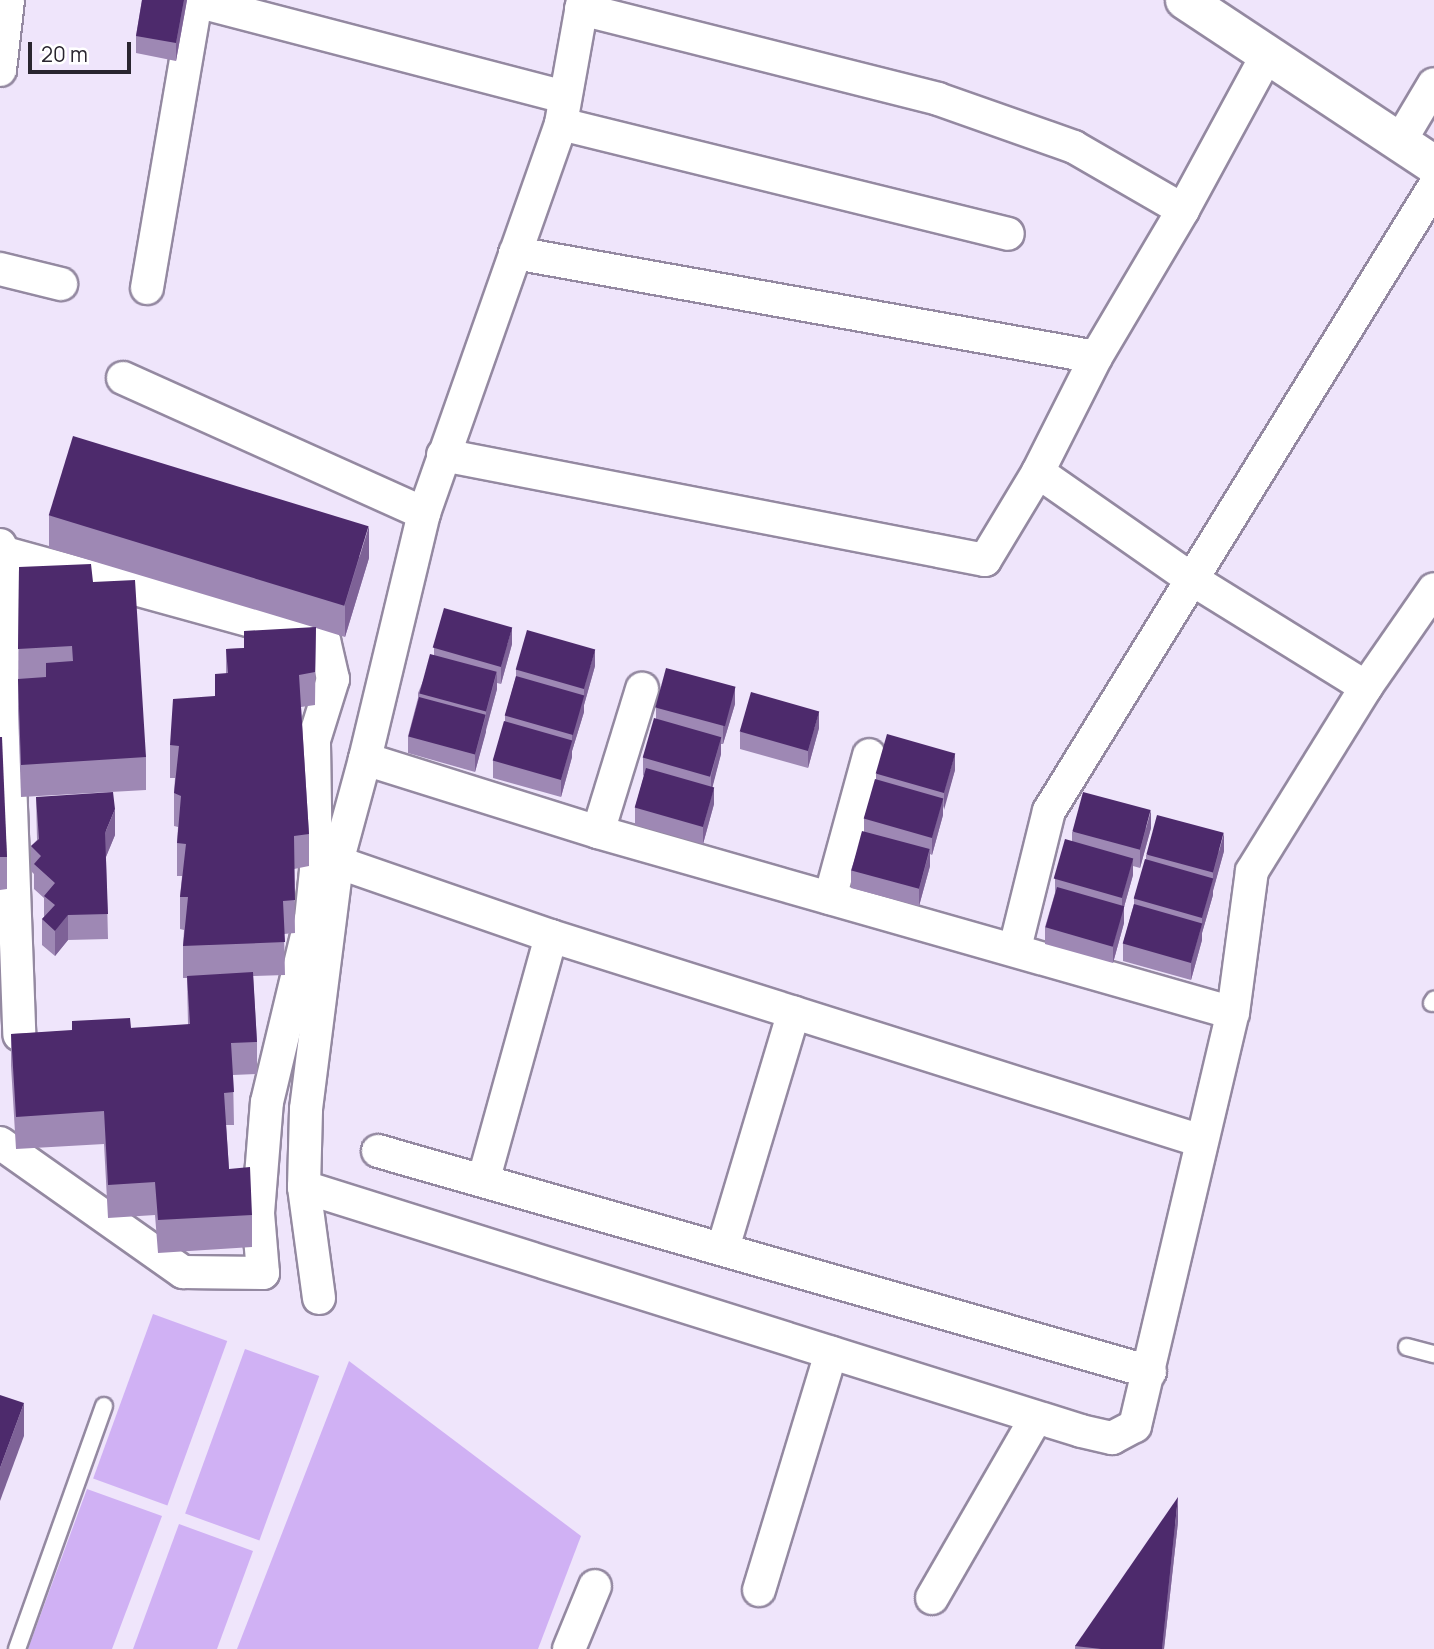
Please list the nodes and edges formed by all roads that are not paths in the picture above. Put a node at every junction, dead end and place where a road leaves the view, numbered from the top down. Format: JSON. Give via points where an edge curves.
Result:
{"nodes":[{"id":1,"x":8,"y":0,"type":"edge"},
{"id":2,"x":1185,"y":0,"type":"edge"},
{"id":3,"x":196,"y":1,"type":"edge"},
{"id":4,"x":582,"y":5,"type":"edge"},
{"id":5,"x":1266,"y":57,"type":"junction"},
{"id":6,"x":0,"y":70,"type":"edge"},
{"id":7,"x":1434,"y":84,"type":"edge"},
{"id":8,"x":563,"y":111,"type":"junction"},
{"id":9,"x":1400,"y":141,"type":"junction"},
{"id":10,"x":1434,"y":165,"type":"edge"},
{"id":11,"x":1434,"y":187,"type":"edge"},
{"id":12,"x":1183,"y":211,"type":"junction"},
{"id":13,"x":1009,"y":234,"type":"dead end"},
{"id":14,"x":515,"y":253,"type":"junction"},
{"id":15,"x":0,"y":269,"type":"edge"},
{"id":16,"x":61,"y":284,"type":"dead end"},
{"id":17,"x":147,"y":288,"type":"dead end"},
{"id":18,"x":1096,"y":357,"type":"junction"},
{"id":19,"x":123,"y":378,"type":"dead end"},
{"id":20,"x":443,"y":454,"type":"junction"},
{"id":21,"x":1038,"y":472,"type":"junction"},
{"id":22,"x":424,"y":513,"type":"junction"},
{"id":23,"x":2,"y":549,"type":"edge"},
{"id":24,"x":1190,"y":578,"type":"junction"},
{"id":25,"x":1434,"y":589,"type":"edge"},
{"id":26,"x":2,"y":616,"type":"edge"},
{"id":27,"x":1366,"y":687,"type":"junction"},
{"id":28,"x":642,"y":689,"type":"dead end"},
{"id":29,"x":869,"y":755,"type":"dead end"},
{"id":30,"x":365,"y":759,"type":"junction"},
{"id":31,"x":598,"y":832,"type":"junction"},
{"id":32,"x":337,"y":862,"type":"junction"},
{"id":33,"x":830,"y":898,"type":"junction"},
{"id":34,"x":551,"y":936,"type":"junction"},
{"id":35,"x":1015,"y":948,"type":"junction"},
{"id":36,"x":794,"y":1012,"type":"junction"},
{"id":37,"x":1233,"y":1013,"type":"junction"},
{"id":38,"x":21,"y":1042,"type":"edge"},
{"id":39,"x":1200,"y":1141,"type":"junction"},
{"id":40,"x":0,"y":1143,"type":"edge"},
{"id":41,"x":378,"y":1151,"type":"dead end"},
{"id":42,"x":484,"y":1178,"type":"junction"},
{"id":43,"x":304,"y":1187,"type":"junction"},
{"id":44,"x":723,"y":1248,"type":"junction"},
{"id":45,"x":319,"y":1298,"type":"dead end"},
{"id":46,"x":1407,"y":1347,"type":"dead end"},
{"id":47,"x":831,"y":1353,"type":"junction"},
{"id":48,"x":1434,"y":1354,"type":"edge"},
{"id":49,"x":1150,"y":1372,"type":"junction"},
{"id":50,"x":104,"y":1406,"type":"dead end"},
{"id":51,"x":1037,"y":1418,"type":"junction"},
{"id":52,"x":595,"y":1586,"type":"dead end"},
{"id":53,"x":759,"y":1590,"type":"dead end"},
{"id":54,"x":933,"y":1598,"type":"dead end"},
{"id":55,"x":17,"y":1649,"type":"edge"},
{"id":56,"x":569,"y":1649,"type":"edge"}],
"edges":[{"from":1,"to":6,"type":"street"},
{"from":2,"to":5,"type":"street"},
{"from":3,"to":8,"type":"street"},
{"from":3,"to":17,"type":"street"},
{"from":4,"to":8,"type":"street"},
{"from":4,"to":12,"type":"street","via":[[939,99],[1074,147]]},
{"from":5,"to":9,"type":"street"},
{"from":5,"to":12,"type":"street"},
{"from":7,"to":9,"type":"street"},
{"from":8,"to":13,"type":"street"},
{"from":8,"to":14,"type":"street"},
{"from":9,"to":10,"type":"street"},
{"from":11,"to":24,"type":"street"},
{"from":12,"to":18,"type":"street"},
{"from":14,"to":18,"type":"street"},
{"from":14,"to":20,"type":"street"},
{"from":15,"to":16,"type":"street"},
{"from":18,"to":21,"type":"street"},
{"from":19,"to":22,"type":"street"},
{"from":20,"to":21,"type":"street","via":[[985,560]]},
{"from":20,"to":22,"type":"street"},
{"from":21,"to":24,"type":"street"},
{"from":22,"to":30,"type":"street"},
{"from":23,"to":26,"type":"street"},
{"from":23,"to":40,"type":"street","via":[[324,641],[333,679],[314,740],[316,871],[311,919],[267,1102],[258,1213],[263,1273],[183,1272]]},
{"from":24,"to":27,"type":"street"},
{"from":24,"to":35,"type":"street","via":[[1049,811]]},
{"from":25,"to":27,"type":"street"},
{"from":26,"to":38,"type":"street"},
{"from":27,"to":37,"type":"street","via":[[1252,872]]},
{"from":28,"to":31,"type":"street"},
{"from":29,"to":33,"type":"street"},
{"from":30,"to":31,"type":"street"},
{"from":30,"to":32,"type":"street"},
{"from":31,"to":33,"type":"street"},
{"from":32,"to":34,"type":"street"},
{"from":32,"to":43,"type":"street","via":[[306,1109]]},
{"from":33,"to":35,"type":"street"},
{"from":34,"to":36,"type":"street"},
{"from":34,"to":42,"type":"street"},
{"from":35,"to":37,"type":"street"},
{"from":36,"to":39,"type":"street"},
{"from":36,"to":44,"type":"street"},
{"from":37,"to":39,"type":"street"},
{"from":39,"to":49,"type":"street"},
{"from":41,"to":42,"type":"street"},
{"from":42,"to":44,"type":"street"},
{"from":43,"to":45,"type":"street"},
{"from":43,"to":47,"type":"street"},
{"from":44,"to":49,"type":"street"},
{"from":46,"to":48,"type":"lane"},
{"from":47,"to":51,"type":"street"},
{"from":47,"to":53,"type":"street"},
{"from":49,"to":51,"type":"street","via":[[1135,1426],[1112,1438]]},
{"from":50,"to":55,"type":"lane"},
{"from":51,"to":54,"type":"street"},
{"from":52,"to":56,"type":"street"}]}
